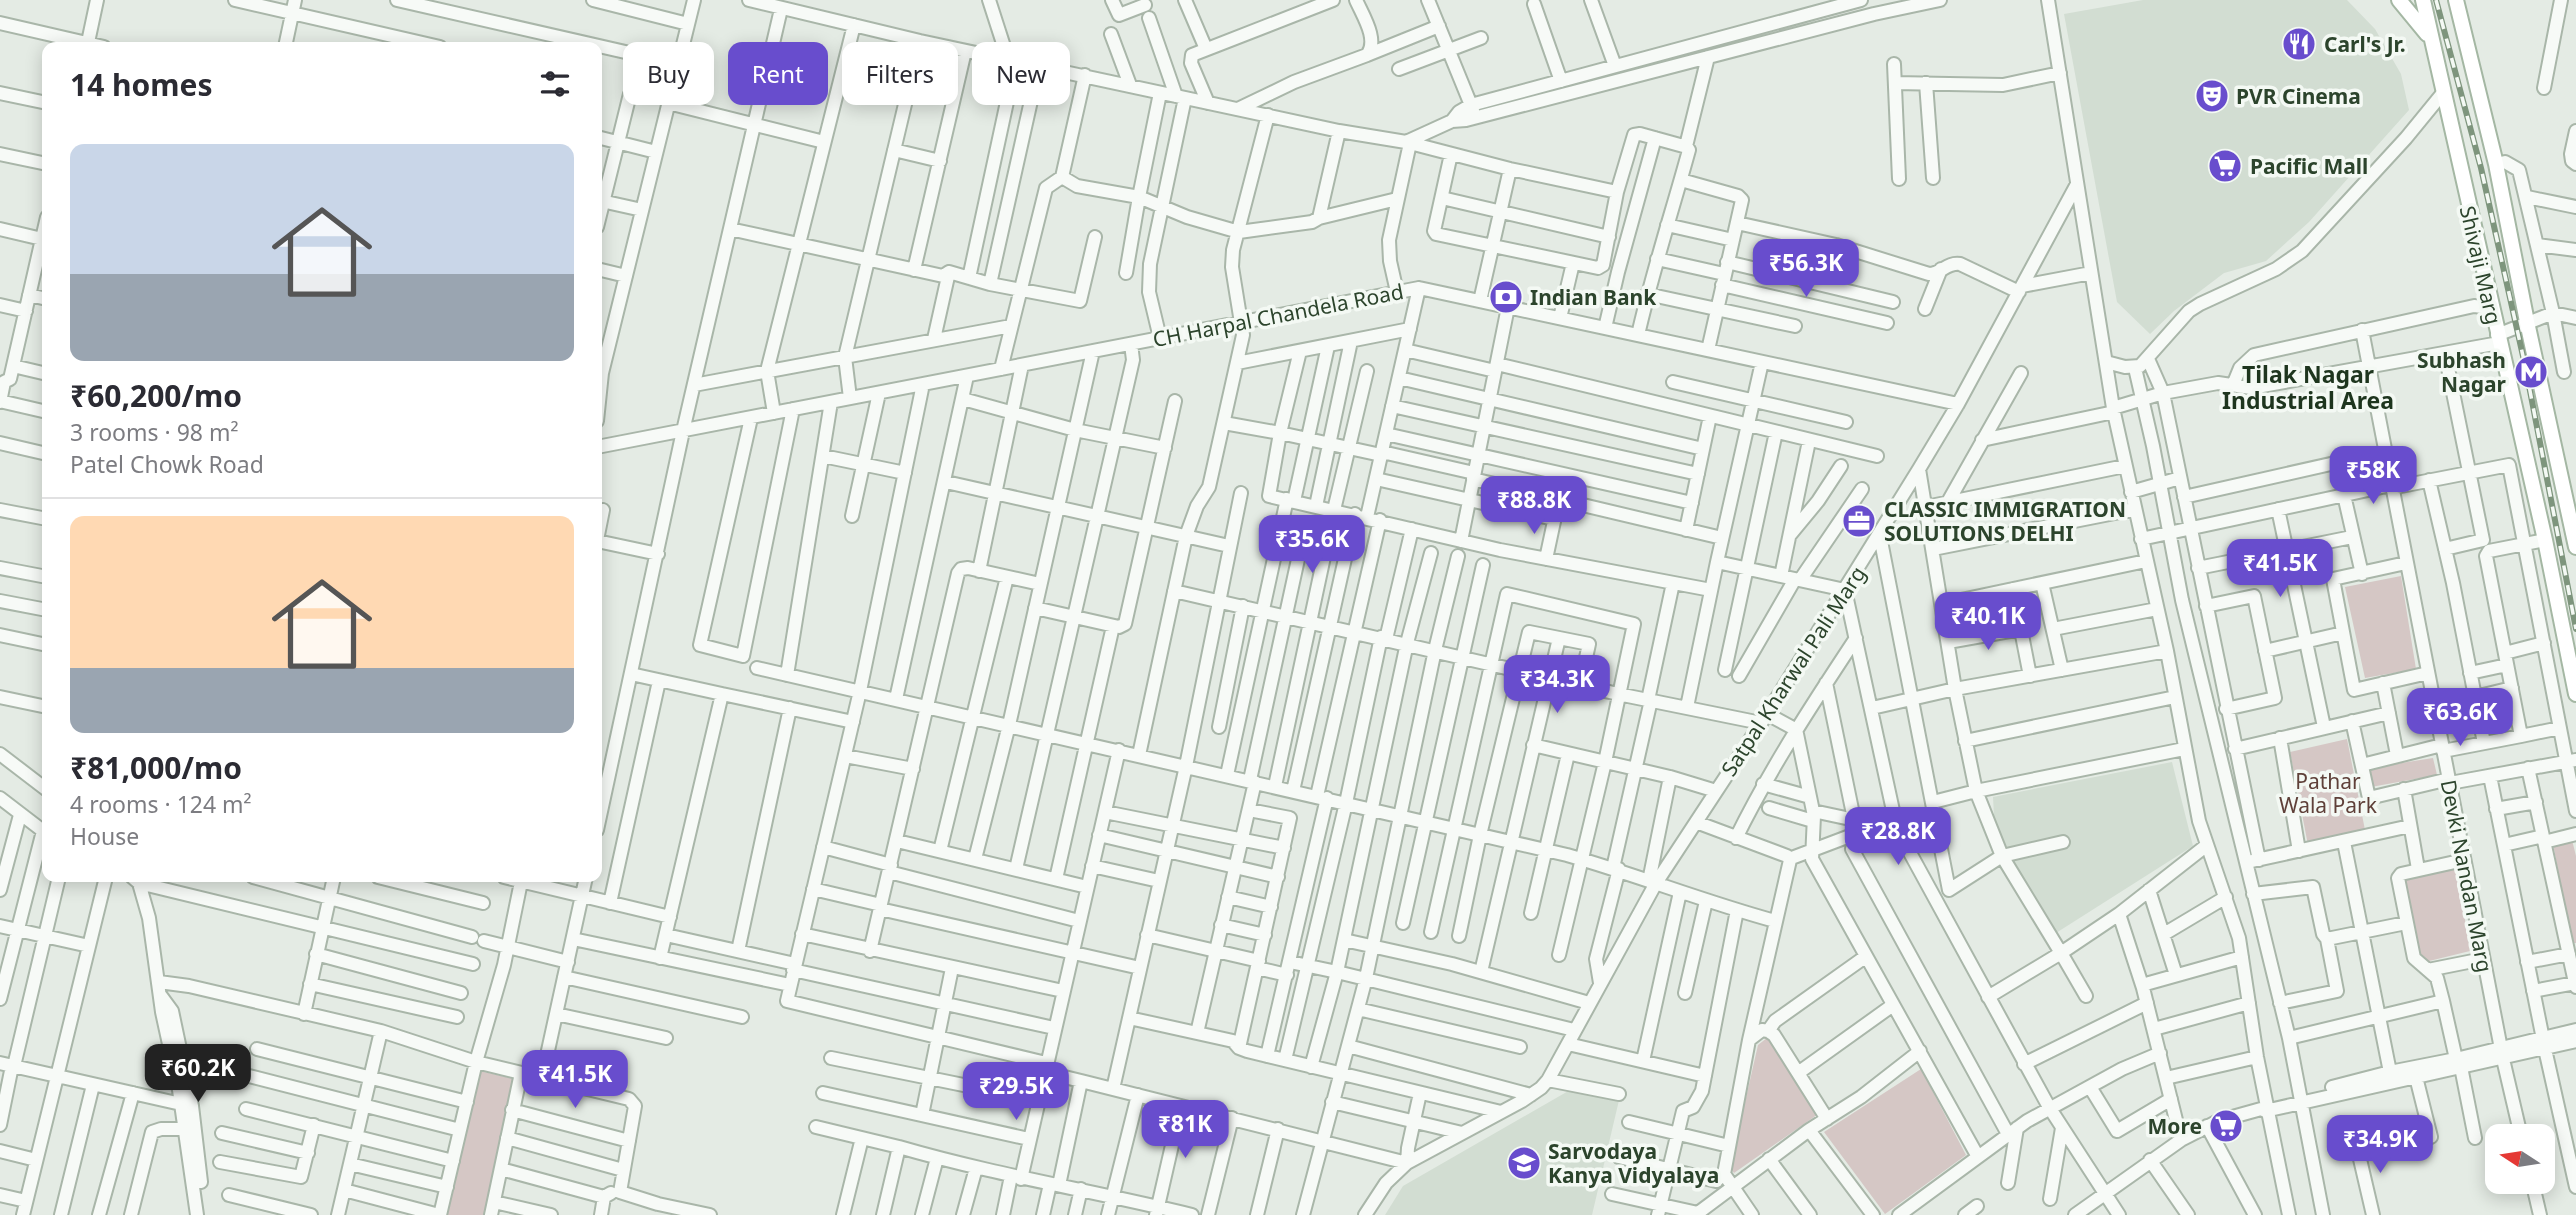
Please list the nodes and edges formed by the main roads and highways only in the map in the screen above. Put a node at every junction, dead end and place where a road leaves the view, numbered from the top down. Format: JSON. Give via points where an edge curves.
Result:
{"nodes":[{"id":1,"x":2399,"y":0,"type":"edge"},
{"id":2,"x":2423,"y":0,"type":"edge"},
{"id":3,"x":2456,"y":0,"type":"edge"},
{"id":4,"x":2430,"y":38,"type":"junction"},
{"id":5,"x":2576,"y":547,"type":"edge"},
{"id":6,"x":2576,"y":694,"type":"edge"}],
"edges":[{"from":1,"to":4,"type":"main road"},
{"from":2,"to":4,"type":"main road","name":"Shivaji Marg"},
{"from":3,"to":5,"type":"main road","name":"Shivaji Marg","via":[[2496,164]]},
{"from":4,"to":6,"type":"main road","name":"Shivaji Marg"}]}
